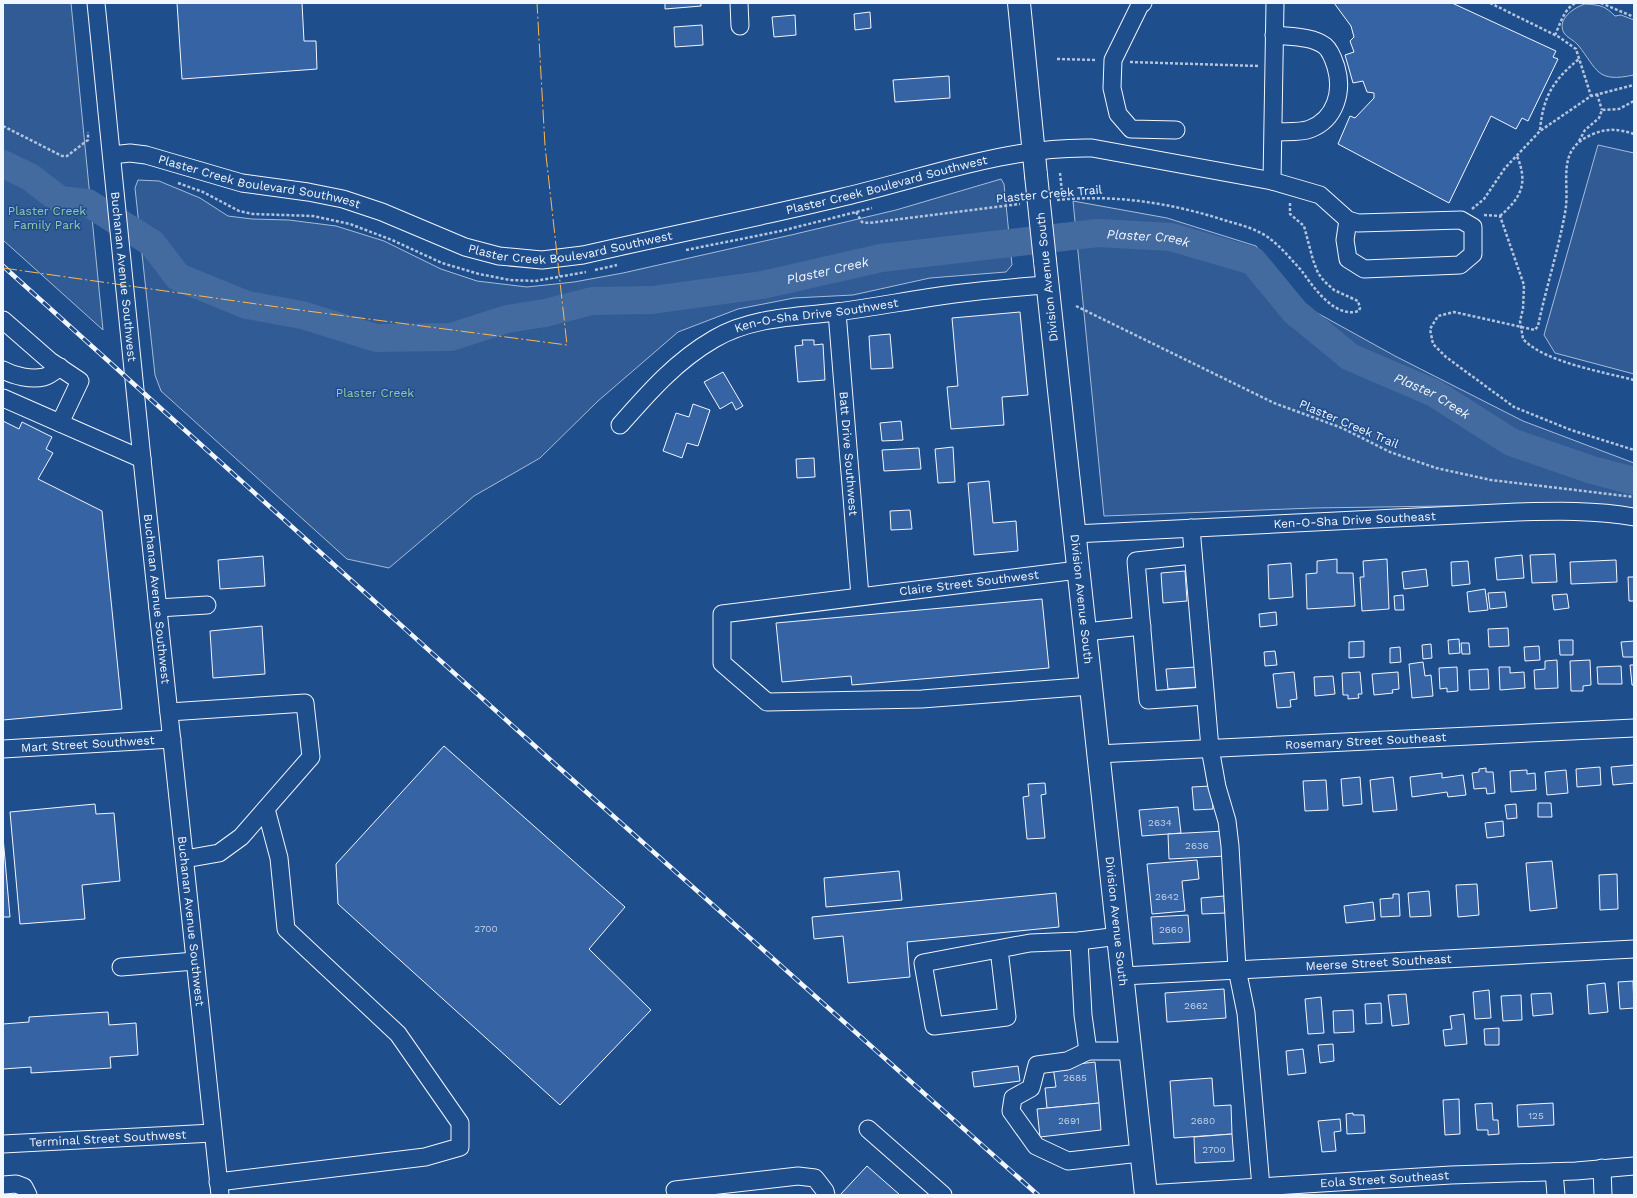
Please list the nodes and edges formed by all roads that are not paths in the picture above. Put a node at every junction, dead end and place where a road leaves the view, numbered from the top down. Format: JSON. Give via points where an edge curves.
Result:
{"nodes":[{"id":1,"x":96,"y":3,"type":"edge"},
{"id":2,"x":739,"y":3,"type":"edge"},
{"id":3,"x":1019,"y":3,"type":"edge"},
{"id":4,"x":1275,"y":3,"type":"edge"},
{"id":5,"x":1140,"y":4,"type":"edge"},
{"id":6,"x":740,"y":26,"type":"dead end"},
{"id":7,"x":1274,"y":35,"type":"junction"},
{"id":8,"x":1176,"y":130,"type":"dead end"},
{"id":9,"x":1274,"y":132,"type":"junction"},
{"id":10,"x":1034,"y":151,"type":"junction"},
{"id":11,"x":112,"y":155,"type":"junction"},
{"id":12,"x":1272,"y":181,"type":"junction"},
{"id":13,"x":1348,"y":220,"type":"junction"},
{"id":14,"x":1048,"y":285,"type":"junction"},
{"id":15,"x":837,"y":312,"type":"junction"},
{"id":16,"x":3,"y":320,"type":"edge"},
{"id":17,"x":60,"y":367,"type":"junction"},
{"id":18,"x":3,"y":370,"type":"edge"},
{"id":19,"x":3,"y":398,"type":"edge"},
{"id":20,"x":60,"y":423,"type":"junction"},
{"id":21,"x":620,"y":424,"type":"dead end"},
{"id":22,"x":142,"y":459,"type":"junction"},
{"id":23,"x":1634,"y":517,"type":"edge"},
{"id":24,"x":1191,"y":528,"type":"junction"},
{"id":25,"x":1074,"y":534,"type":"junction"},
{"id":26,"x":1193,"y":555,"type":"junction"},
{"id":27,"x":1078,"y":570,"type":"junction"},
{"id":28,"x":860,"y":596,"type":"junction"},
{"id":29,"x":207,"y":605,"type":"dead end"},
{"id":30,"x":158,"y":608,"type":"junction"},
{"id":31,"x":1142,"y":626,"type":"junction"},
{"id":32,"x":1085,"y":632,"type":"junction"},
{"id":33,"x":1091,"y":686,"type":"junction"},
{"id":34,"x":1205,"y":696,"type":"junction"},
{"id":35,"x":169,"y":712,"type":"junction"},
{"id":36,"x":1634,"y":728,"type":"edge"},
{"id":37,"x":172,"y":739,"type":"junction"},
{"id":38,"x":1210,"y":748,"type":"junction"},
{"id":39,"x":3,"y":750,"type":"edge"},
{"id":40,"x":1097,"y":754,"type":"junction"},
{"id":41,"x":266,"y":809,"type":"junction"},
{"id":42,"x":185,"y":859,"type":"junction"},
{"id":43,"x":1119,"y":936,"type":"junction"},
{"id":44,"x":1079,"y":941,"type":"junction"},
{"id":45,"x":999,"y":949,"type":"junction"},
{"id":46,"x":1634,"y":949,"type":"edge"},
{"id":47,"x":195,"y":961,"type":"junction"},
{"id":48,"x":122,"y":967,"type":"dead end"},
{"id":49,"x":1237,"y":969,"type":"junction"},
{"id":50,"x":1123,"y":976,"type":"junction"},
{"id":51,"x":1088,"y":1051,"type":"junction"},
{"id":52,"x":1130,"y":1051,"type":"junction"},
{"id":53,"x":868,"y":1129,"type":"dead end"},
{"id":54,"x":213,"y":1133,"type":"junction"},
{"id":55,"x":3,"y":1144,"type":"edge"},
{"id":56,"x":1140,"y":1153,"type":"junction"},
{"id":57,"x":1634,"y":1166,"type":"edge"},
{"id":58,"x":1602,"y":1168,"type":"junction"},
{"id":59,"x":1554,"y":1172,"type":"junction"},
{"id":60,"x":3,"y":1185,"type":"edge"},
{"id":61,"x":1261,"y":1187,"type":"junction"},
{"id":62,"x":219,"y":1188,"type":"edge"},
{"id":63,"x":1326,"y":1189,"type":"edge"},
{"id":64,"x":675,"y":1190,"type":"dead end"},
{"id":65,"x":1282,"y":1190,"type":"edge"},
{"id":66,"x":1146,"y":1194,"type":"edge"},
{"id":67,"x":28,"y":1195,"type":"edge"},
{"id":68,"x":826,"y":1195,"type":"edge"},
{"id":69,"x":943,"y":1195,"type":"edge"},
{"id":70,"x":1556,"y":1195,"type":"edge"},
{"id":71,"x":1603,"y":1195,"type":"edge"}],
"edges":[{"from":1,"to":11,"type":"street","name":"Buchanan Avenue Southwest"},
{"from":2,"to":6,"type":"street"},
{"from":3,"to":10,"type":"main road","name":"Division Avenue South"},
{"from":4,"to":7,"type":"street"},
{"from":5,"to":8,"type":"street","via":[[1113,60],[1112,88],[1118,114],[1131,129]]},
{"from":7,"to":9,"type":"street"},
{"from":7,"to":9,"type":"street","via":[[1311,40],[1325,46],[1334,59],[1340,92],[1334,107],[1324,120],[1310,129]]},
{"from":9,"to":12,"type":"street"},
{"from":10,"to":11,"type":"street","name":"Plaster Creek Boulevard Southwest","via":[[1004,156],[842,198],[588,254],[542,260],[499,256],[465,247],[382,212],[327,195],[242,183],[138,154]]},
{"from":10,"to":12,"type":"street","name":"Plaster Creek Boulevard Southwest","via":[[1092,148]]},
{"from":10,"to":14,"type":"main road","name":"Division Avenue South","bridge":true},
{"from":11,"to":22,"type":"street","name":"Buchanan Avenue Southwest"},
{"from":12,"to":13,"type":"street","name":"Plaster Creek Boulevard Southwest","via":[[1320,195]]},
{"from":13,"to":13,"type":"street","via":[[1358,223],[1461,220],[1473,227],[1473,254],[1460,266],[1364,269],[1348,259],[1345,240]]},
{"from":14,"to":15,"type":"street","name":"Ken-O-Sha Drive Southwest","via":[[956,294]]},
{"from":14,"to":25,"type":"main road","name":"Division Avenue South"},
{"from":15,"to":21,"type":"street","name":"Ken-O-Sha Drive Southwest","via":[[774,319],[738,327],[715,338],[693,352],[658,381]]},
{"from":15,"to":28,"type":"street","name":"Batt Drive Southwest"},
{"from":16,"to":17,"type":"street"},
{"from":17,"to":18,"type":"street","via":[[45,377],[34,378]]},
{"from":17,"to":20,"type":"street","via":[[80,381]]},
{"from":19,"to":20,"type":"street"},
{"from":20,"to":22,"type":"street"},
{"from":22,"to":30,"type":"street","name":"Buchanan Avenue Southwest"},
{"from":23,"to":24,"type":"street","name":"Ken-O-Sha Drive Southeast","via":[[1576,511],[1517,512]]},
{"from":24,"to":25,"type":"street","name":"Ken-O-Sha Drive Southeast"},
{"from":24,"to":26,"type":"street"},
{"from":25,"to":27,"type":"main road","name":"Division Avenue South"},
{"from":26,"to":31,"type":"street","via":[[1136,561]]},
{"from":26,"to":34,"type":"street"},
{"from":27,"to":28,"type":"street","name":"Claire Street Southwest"},
{"from":27,"to":32,"type":"main road","name":"Division Avenue South"},
{"from":28,"to":33,"type":"street","name":"Claire Street Southwest","via":[[722,614],[722,663],[767,702],[922,699]]},
{"from":29,"to":30,"type":"street"},
{"from":30,"to":35,"type":"street","name":"Buchanan Avenue Southwest"},
{"from":31,"to":32,"type":"street"},
{"from":31,"to":34,"type":"street","via":[[1148,700]]},
{"from":32,"to":33,"type":"main road","name":"Division Avenue South"},
{"from":33,"to":40,"type":"main road","name":"Division Avenue South"},
{"from":34,"to":38,"type":"street"},
{"from":35,"to":37,"type":"street","name":"Buchanan Avenue Southwest"},
{"from":35,"to":41,"type":"street","via":[[305,703],[311,757]]},
{"from":36,"to":38,"type":"street","name":"Rosemary Street Southeast"},
{"from":37,"to":39,"type":"street","name":"Mart Street Southwest"},
{"from":37,"to":42,"type":"street","name":"Buchanan Avenue Southwest"},
{"from":38,"to":40,"type":"street","name":"Rosemary Street Southeast"},
{"from":38,"to":49,"type":"street","via":[[1227,822]]},
{"from":40,"to":43,"type":"main road","name":"Division Avenue South"},
{"from":41,"to":42,"type":"street","via":[[241,838],[219,853]]},
{"from":41,"to":62,"type":"street","via":[[279,858],[286,929],[398,1034],[460,1123],[460,1148],[425,1157]]},
{"from":42,"to":47,"type":"street","name":"Buchanan Avenue Southwest"},
{"from":43,"to":44,"type":"street"},
{"from":43,"to":50,"type":"main road","name":"Division Avenue South"},
{"from":44,"to":45,"type":"street","via":[[1030,943]]},
{"from":44,"to":51,"type":"street","via":[[1083,1015]]},
{"from":45,"to":45,"type":"street","via":[[923,963],[934,1026],[1007,1017]]},
{"from":46,"to":49,"type":"street","name":"Meerse Street Southeast"},
{"from":47,"to":48,"type":"street"},
{"from":47,"to":54,"type":"street","name":"Buchanan Avenue Southwest"},
{"from":49,"to":50,"type":"street","name":"Meerse Street Southeast"},
{"from":49,"to":61,"type":"street","via":[[1246,1013]]},
{"from":50,"to":52,"type":"main road","name":"Division Avenue South"},
{"from":51,"to":52,"type":"street"},
{"from":51,"to":56,"type":"street","via":[[1067,1061],[1037,1065],[1031,1088],[1014,1098],[1011,1111],[1036,1146],[1068,1161]]},
{"from":52,"to":56,"type":"main road","name":"Division Avenue South"},
{"from":53,"to":69,"type":"street"},
{"from":54,"to":55,"type":"street","name":"Terminal Street Southwest"},
{"from":54,"to":62,"type":"street","name":"Buchanan Avenue Southwest"},
{"from":56,"to":66,"type":"main road","name":"Division Avenue South"},
{"from":57,"to":58,"type":"street","name":"Eola Street Southeast"},
{"from":58,"to":59,"type":"street","name":"Eola Street Southeast"},
{"from":58,"to":71,"type":"street"},
{"from":59,"to":63,"type":"street","name":"Eola Street Southeast","via":[[1451,1175]]},
{"from":59,"to":70,"type":"street"},
{"from":60,"to":67,"type":"street","via":[[16,1184],[24,1187]]},
{"from":61,"to":65,"type":"street","name":"Eola Street Southeast"},
{"from":61,"to":66,"type":"street","name":"Eola Street Southeast"},
{"from":63,"to":65,"type":"street","name":"Eola Street Southeast"},
{"from":64,"to":68,"type":"street","via":[[798,1176],[815,1178]]}]}
